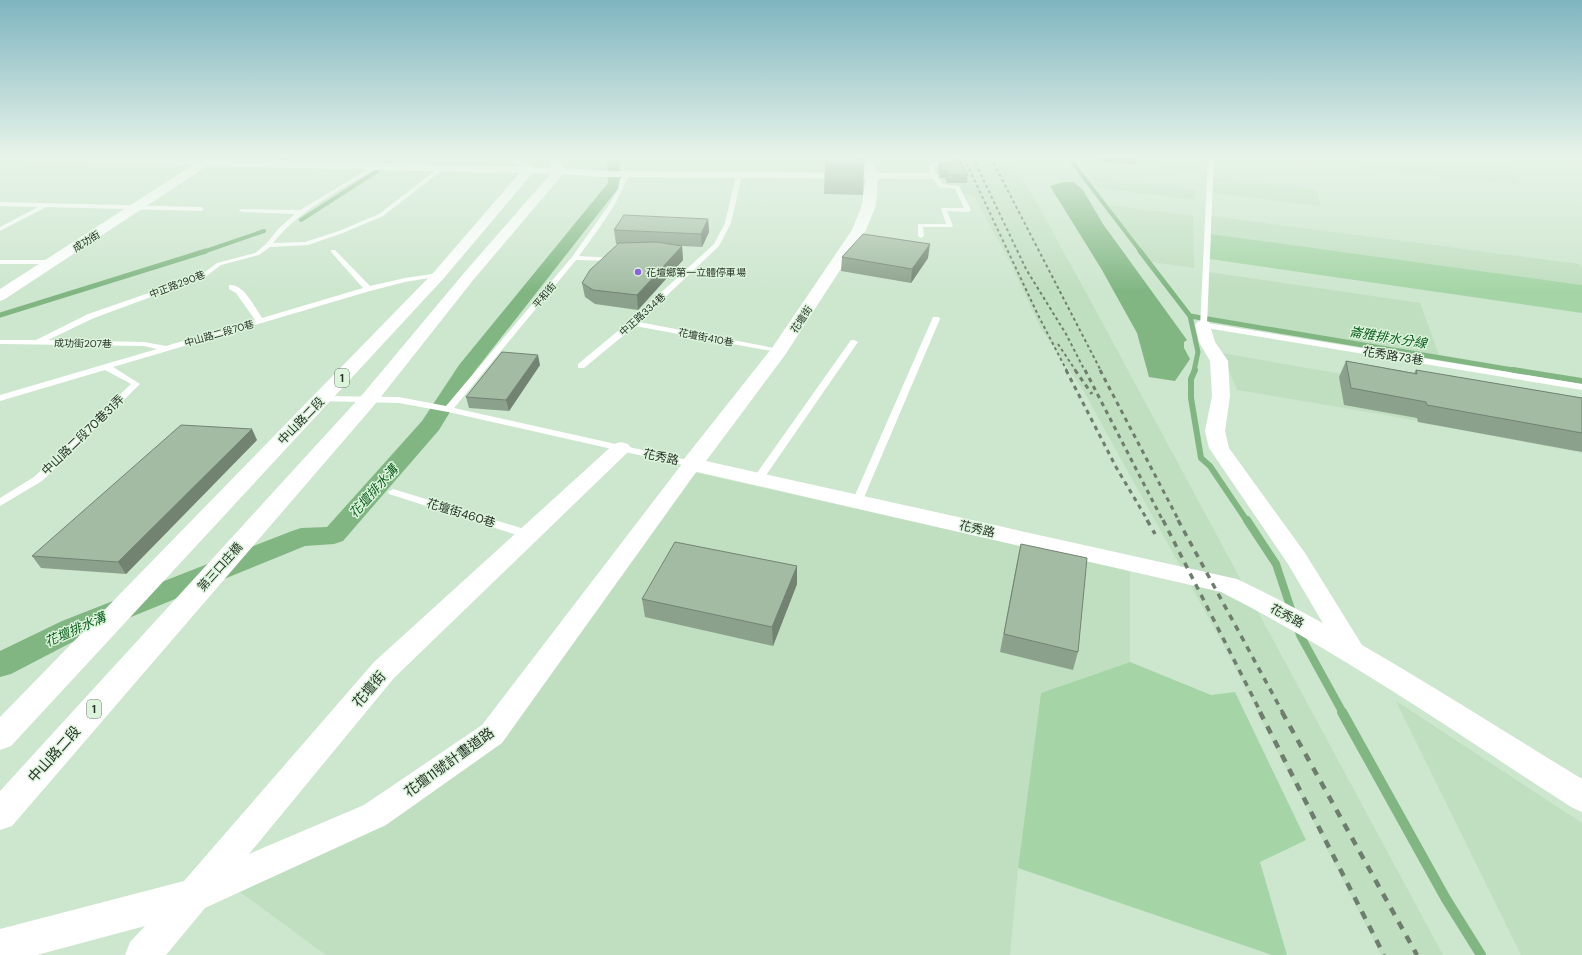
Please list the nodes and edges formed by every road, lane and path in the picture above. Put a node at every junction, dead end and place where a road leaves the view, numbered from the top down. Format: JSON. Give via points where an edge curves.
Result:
{"nodes":[{"id":1,"x":146,"y":203,"type":"edge"},
{"id":2,"x":317,"y":203,"type":"edge"},
{"id":3,"x":397,"y":203,"type":"edge"},
{"id":4,"x":493,"y":203,"type":"edge"},
{"id":5,"x":526,"y":203,"type":"edge"},
{"id":6,"x":613,"y":203,"type":"edge"},
{"id":7,"x":733,"y":203,"type":"edge"},
{"id":8,"x":869,"y":203,"type":"edge"},
{"id":9,"x":964,"y":203,"type":"edge"},
{"id":10,"x":1209,"y":203,"type":"edge"},
{"id":11,"x":0,"y":204,"type":"edge"},
{"id":12,"x":46,"y":205,"type":"junction"},
{"id":13,"x":138,"y":208,"type":"junction"},
{"id":14,"x":201,"y":209,"type":"dead end"},
{"id":15,"x":242,"y":210,"type":"dead end"},
{"id":16,"x":301,"y":212,"type":"junction"},
{"id":17,"x":0,"y":229,"type":"edge"},
{"id":18,"x":921,"y":236,"type":"dead end"},
{"id":19,"x":268,"y":245,"type":"junction"},
{"id":20,"x":333,"y":251,"type":"dead end"},
{"id":21,"x":574,"y":258,"type":"junction"},
{"id":22,"x":618,"y":260,"type":"edge"},
{"id":23,"x":0,"y":262,"type":"edge"},
{"id":24,"x":53,"y":262,"type":"junction"},
{"id":25,"x":439,"y":275,"type":"junction"},
{"id":26,"x":232,"y":287,"type":"dead end"},
{"id":27,"x":368,"y":289,"type":"junction"},
{"id":28,"x":0,"y":296,"type":"edge"},
{"id":29,"x":936,"y":319,"type":"dead end"},
{"id":30,"x":260,"y":321,"type":"junction"},
{"id":31,"x":633,"y":323,"type":"junction"},
{"id":32,"x":1203,"y":325,"type":"junction"},
{"id":33,"x":0,"y":342,"type":"edge"},
{"id":34,"x":38,"y":342,"type":"junction"},
{"id":35,"x":854,"y":342,"type":"dead end"},
{"id":36,"x":166,"y":349,"type":"junction"},
{"id":37,"x":779,"y":352,"type":"junction"},
{"id":38,"x":581,"y":366,"type":"dead end"},
{"id":39,"x":106,"y":367,"type":"junction"},
{"id":40,"x":1582,"y":387,"type":"edge"},
{"id":41,"x":0,"y":398,"type":"edge"},
{"id":42,"x":322,"y":399,"type":"junction"},
{"id":43,"x":369,"y":400,"type":"junction"},
{"id":44,"x":448,"y":409,"type":"junction"},
{"id":45,"x":621,"y":448,"type":"junction"},
{"id":46,"x":692,"y":464,"type":"junction"},
{"id":47,"x":758,"y":479,"type":"junction"},
{"id":48,"x":393,"y":492,"type":"dead end"},
{"id":49,"x":857,"y":502,"type":"junction"},
{"id":50,"x":0,"y":503,"type":"edge"},
{"id":51,"x":530,"y":534,"type":"junction"},
{"id":52,"x":188,"y":603,"type":"joint"},
{"id":53,"x":1353,"y":652,"type":"junction"},
{"id":54,"x":0,"y":737,"type":"edge"},
{"id":55,"x":1582,"y":797,"type":"edge"},
{"id":56,"x":0,"y":814,"type":"edge"},
{"id":57,"x":192,"y":896,"type":"junction"},
{"id":58,"x":0,"y":947,"type":"edge"},
{"id":59,"x":143,"y":955,"type":"edge"}],
"edges":[{"from":1,"to":13,"type":"street","name":"成功街"},
{"from":2,"to":16,"type":"lane"},
{"from":3,"to":19,"type":"lane","name":"中正路290巷","via":[[381,215],[306,244]]},
{"from":4,"to":25,"type":"main road","name":"中山路二段","number":"1"},
{"from":5,"to":43,"type":"main road","number":"1"},
{"from":6,"to":21,"type":"lane","name":"平和街"},
{"from":7,"to":31,"type":"lane","name":"中正路334巷","via":[[728,223],[717,245]]},
{"from":8,"to":37,"type":"main road","name":"花壇街","via":[[859,230]]},
{"from":9,"to":18,"type":"lane","via":[[968,210],[943,210],[950,226],[920,225]]},
{"from":10,"to":32,"type":"lane"},
{"from":11,"to":12,"type":"lane"},
{"from":12,"to":13,"type":"lane"},
{"from":12,"to":17,"type":"lane"},
{"from":13,"to":14,"type":"lane"},
{"from":13,"to":24,"type":"street","name":"成功街"},
{"from":15,"to":16,"type":"lane"},
{"from":16,"to":19,"type":"lane","via":[[281,229]]},
{"from":19,"to":34,"type":"lane","name":"中正路290巷","via":[[256,254],[219,264],[203,276],[91,316]]},
{"from":20,"to":27,"type":"lane"},
{"from":21,"to":22,"type":"lane"},
{"from":21,"to":44,"type":"lane","name":"平和街"},
{"from":23,"to":24,"type":"lane"},
{"from":24,"to":28,"type":"street","name":"成功街"},
{"from":25,"to":27,"type":"lane","name":"中山路二段70巷"},
{"from":25,"to":42,"type":"main road","name":"中山路二段","number":"1"},
{"from":26,"to":30,"type":"lane","via":[[239,291]]},
{"from":27,"to":30,"type":"lane","name":"中山路二段70巷"},
{"from":29,"to":49,"type":"lane"},
{"from":30,"to":36,"type":"lane","name":"中山路二段70巷"},
{"from":31,"to":37,"type":"lane","name":"花壇街410巷"},
{"from":31,"to":38,"type":"lane","name":"中正路334巷"},
{"from":32,"to":40,"type":"lane","name":"花秀路73巷"},
{"from":32,"to":53,"type":"street","via":[[1207,342],[1219,361],[1221,396],[1215,431],[1219,448],[1298,559]]},
{"from":33,"to":34,"type":"lane","name":"成功街207巷"},
{"from":34,"to":36,"type":"lane","name":"成功街207巷","via":[[144,344]]},
{"from":35,"to":47,"type":"lane"},
{"from":36,"to":39,"type":"lane","name":"中山路二段70巷"},
{"from":37,"to":46,"type":"main road","name":"花壇街"},
{"from":39,"to":41,"type":"lane","name":"中山路二段70巷"},
{"from":39,"to":50,"type":"lane","name":"中山路二段70巷31弄","via":[[136,384],[38,479]]},
{"from":42,"to":43,"type":"lane","name":"花秀路"},
{"from":42,"to":54,"type":"main road","name":"中山路二段","number":"1"},
{"from":43,"to":44,"type":"lane","name":"花秀路","via":[[399,400]]},
{"from":43,"to":52,"type":"main road","name":"第三口庄橋","number":"1"},
{"from":44,"to":45,"type":"lane","name":"花秀路"},
{"from":45,"to":46,"type":"lane","name":"花秀路"},
{"from":45,"to":51,"type":"street","name":"花壇街"},
{"from":46,"to":47,"type":"main road","name":"花秀路"},
{"from":46,"to":57,"type":"street","name":"花壇11號計畫道路","via":[[492,734],[375,815]]},
{"from":47,"to":49,"type":"main road","name":"花秀路"},
{"from":48,"to":51,"type":"lane","name":"花壇街460巷"},
{"from":49,"to":53,"type":"main road","name":"花秀路","via":[[1228,585],[1287,614]]},
{"from":51,"to":57,"type":"street","name":"花壇街","via":[[384,670]]},
{"from":52,"to":56,"type":"main road","name":"中山路二段","number":"1"},
{"from":53,"to":55,"type":"main road","name":"花秀路"},
{"from":57,"to":58,"type":"street","name":"花壇11號計畫道路"},
{"from":57,"to":59,"type":"street","name":"花壇街"}]}
